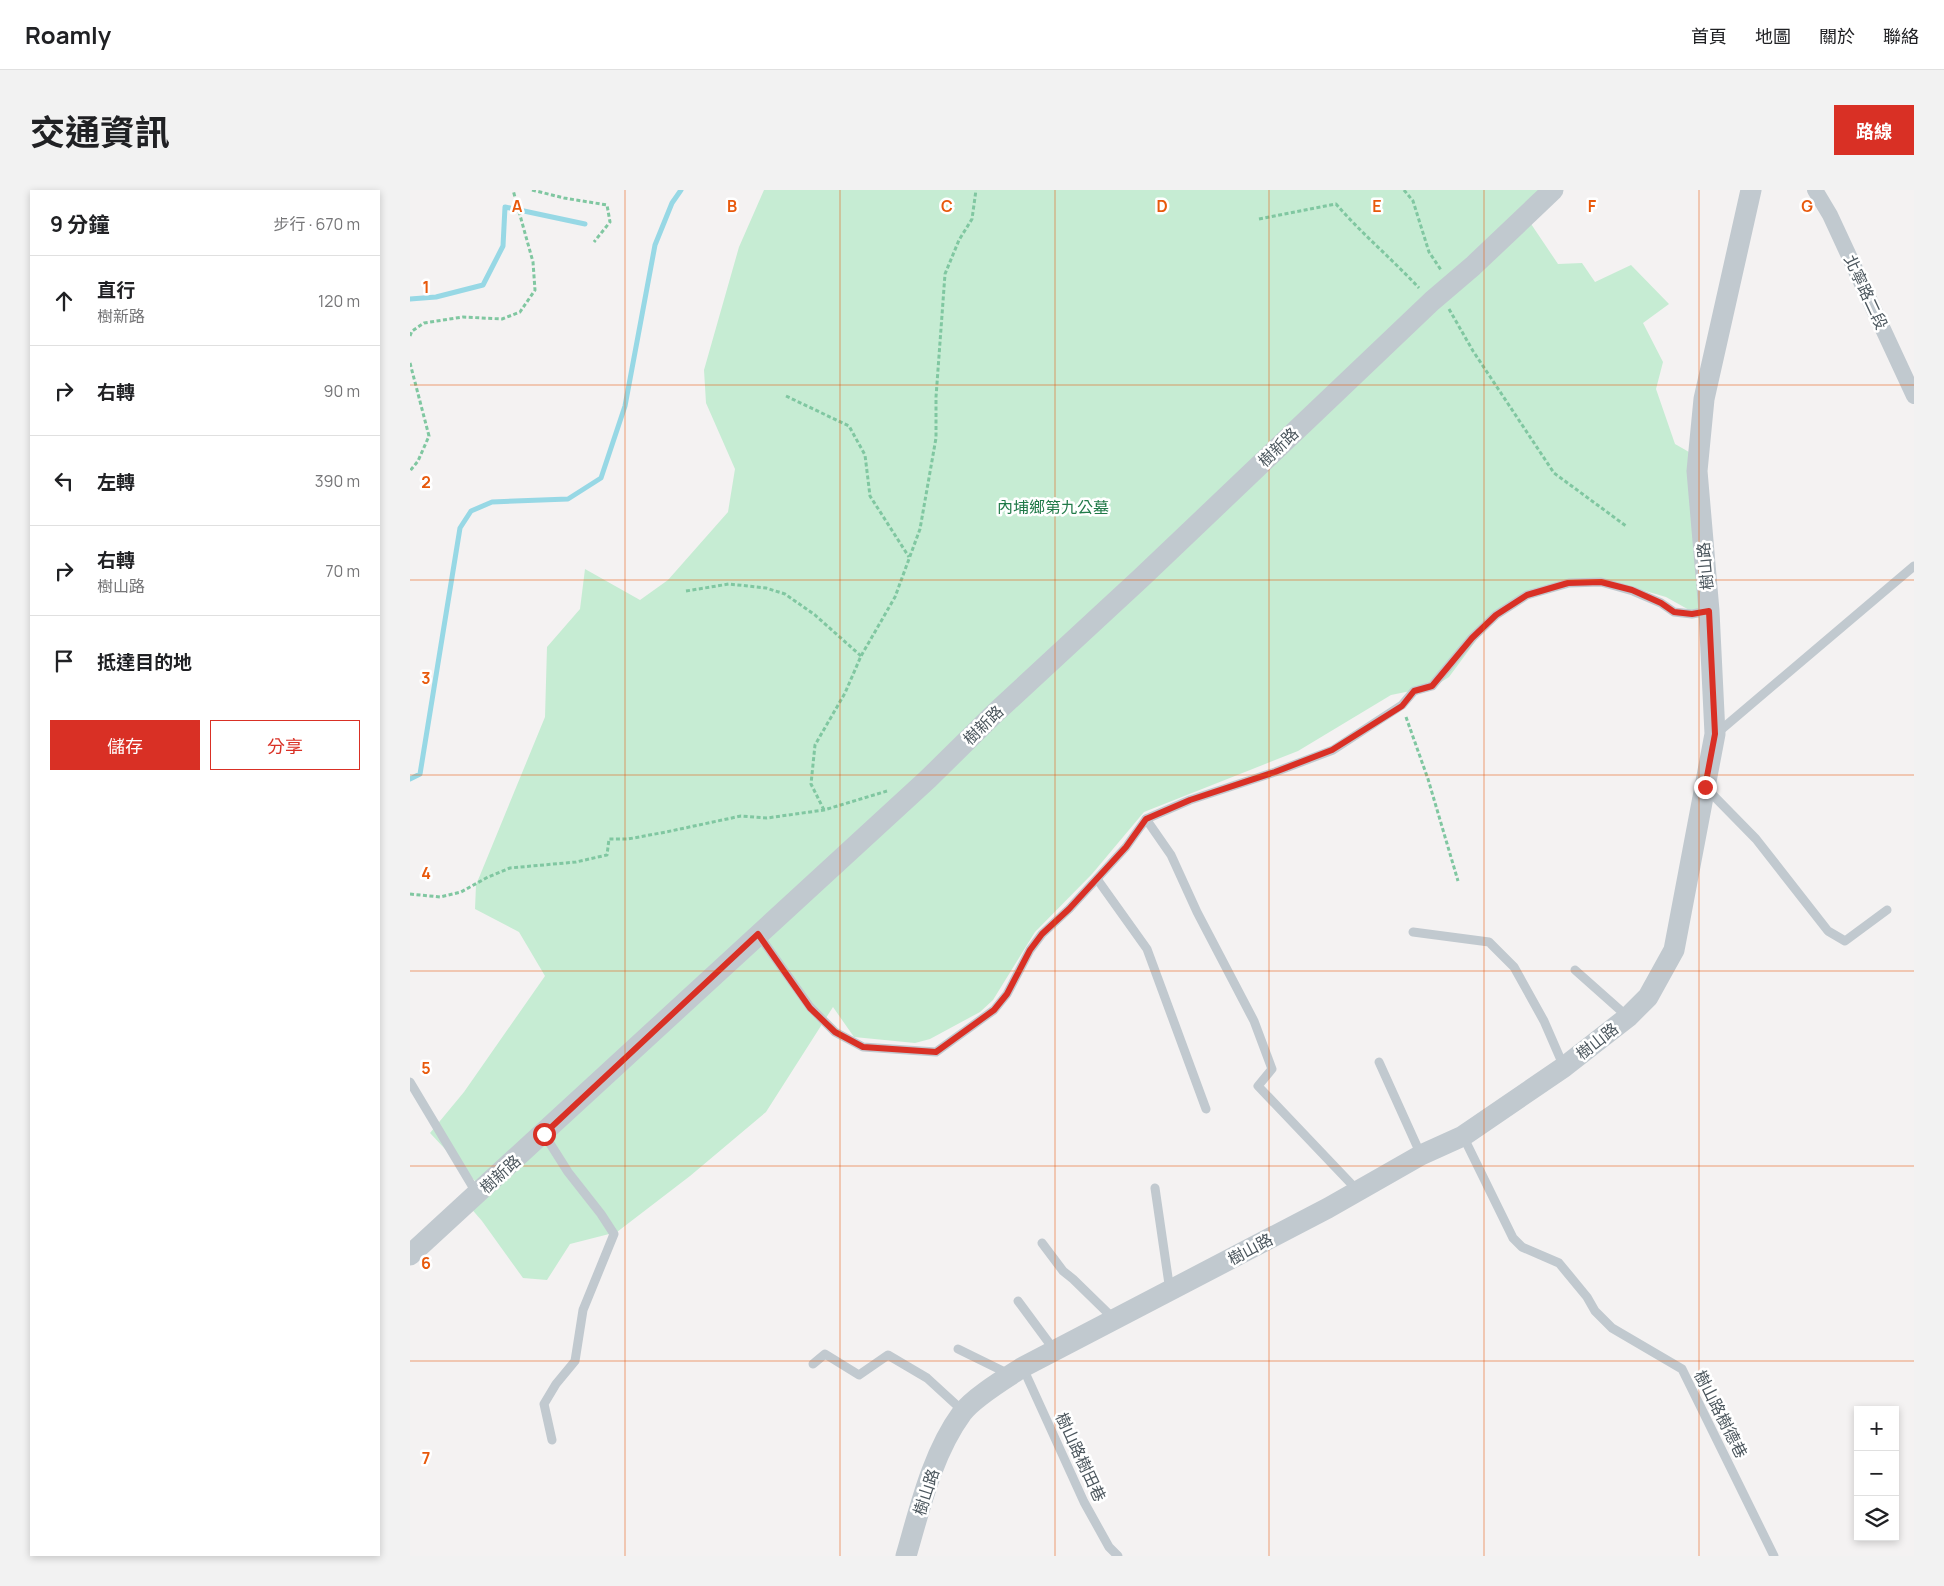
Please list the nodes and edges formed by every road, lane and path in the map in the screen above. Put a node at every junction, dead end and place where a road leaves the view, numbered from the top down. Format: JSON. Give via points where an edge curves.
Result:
{"nodes":[{"id":1,"x":512,"y":190,"type":"edge"},
{"id":2,"x":532,"y":190,"type":"edge"},
{"id":3,"x":976,"y":190,"type":"edge"},
{"id":4,"x":1404,"y":190,"type":"edge"},
{"id":5,"x":1553,"y":190,"type":"edge"},
{"id":6,"x":1751,"y":190,"type":"edge"},
{"id":7,"x":1815,"y":190,"type":"edge"},
{"id":8,"x":1258,"y":219,"type":"dead end"},
{"id":9,"x":594,"y":242,"type":"dead end"},
{"id":10,"x":1451,"y":285,"type":"junction"},
{"id":11,"x":1432,"y":301,"type":"junction"},
{"id":12,"x":410,"y":336,"type":"edge"},
{"id":13,"x":410,"y":362,"type":"edge"},
{"id":14,"x":786,"y":396,"type":"dead end"},
{"id":15,"x":1914,"y":396,"type":"edge"},
{"id":16,"x":410,"y":470,"type":"edge"},
{"id":17,"x":1626,"y":526,"type":"dead end"},
{"id":18,"x":910,"y":557,"type":"junction"},
{"id":19,"x":1914,"y":566,"type":"edge"},
{"id":20,"x":686,"y":591,"type":"dead end"},
{"id":21,"x":1709,"y":611,"type":"junction"},
{"id":22,"x":861,"y":656,"type":"junction"},
{"id":23,"x":1402,"y":706,"type":"junction"},
{"id":24,"x":1715,"y":734,"type":"junction"},
{"id":25,"x":1705,"y":787,"type":"junction"},
{"id":26,"x":890,"y":790,"type":"dead end"},
{"id":27,"x":824,"y":810,"type":"junction"},
{"id":28,"x":1146,"y":819,"type":"junction"},
{"id":29,"x":1097,"y":878,"type":"junction"},
{"id":30,"x":1458,"y":881,"type":"dead end"},
{"id":31,"x":410,"y":894,"type":"edge"},
{"id":32,"x":1887,"y":910,"type":"dead end"},
{"id":33,"x":1413,"y":932,"type":"dead end"},
{"id":34,"x":758,"y":934,"type":"junction"},
{"id":35,"x":1574,"y":970,"type":"dead end"},
{"id":36,"x":1628,"y":1017,"type":"junction"},
{"id":37,"x":1379,"y":1062,"type":"dead end"},
{"id":38,"x":1564,"y":1067,"type":"junction"},
{"id":39,"x":410,"y":1082,"type":"edge"},
{"id":40,"x":1206,"y":1109,"type":"dead end"},
{"id":41,"x":544,"y":1134,"type":"junction"},
{"id":42,"x":1463,"y":1136,"type":"junction"},
{"id":43,"x":1421,"y":1155,"type":"junction"},
{"id":44,"x":1156,"y":1188,"type":"dead end"},
{"id":45,"x":1358,"y":1191,"type":"junction"},
{"id":46,"x":477,"y":1194,"type":"junction"},
{"id":47,"x":1042,"y":1243,"type":"dead end"},
{"id":48,"x":410,"y":1255,"type":"edge"},
{"id":49,"x":1170,"y":1291,"type":"junction"},
{"id":50,"x":1018,"y":1300,"type":"dead end"},
{"id":51,"x":1115,"y":1320,"type":"junction"},
{"id":52,"x":958,"y":1349,"type":"dead end"},
{"id":53,"x":1055,"y":1351,"type":"junction"},
{"id":54,"x":813,"y":1364,"type":"dead end"},
{"id":55,"x":1017,"y":1371,"type":"junction"},
{"id":56,"x":963,"y":1412,"type":"junction"},
{"id":57,"x":552,"y":1440,"type":"dead end"},
{"id":58,"x":906,"y":1556,"type":"edge"},
{"id":59,"x":1118,"y":1556,"type":"edge"},
{"id":60,"x":1774,"y":1556,"type":"edge"}],
"edges":[{"from":1,"to":12,"type":"path","via":[[533,262],[535,290],[520,312],[502,319],[463,317],[424,323]]},
{"from":2,"to":9,"type":"path","via":[[607,205],[610,222]]},
{"from":3,"to":18,"type":"path","via":[[972,219],[945,274],[936,438],[920,529]]},
{"from":4,"to":10,"type":"path","via":[[1413,201],[1429,252]]},
{"from":5,"to":10,"type":"street","name":"樹新路"},
{"from":6,"to":21,"type":"street","name":"樹山路","via":[[1704,399],[1698,471]]},
{"from":7,"to":15,"type":"street","name":"北寧路二段","via":[[1830,215]]},
{"from":8,"to":11,"type":"path","via":[[1336,204]]},
{"from":10,"to":11,"type":"street","name":"樹新路"},
{"from":10,"to":17,"type":"path","via":[[1445,301],[1473,351],[1554,473]]},
{"from":11,"to":34,"type":"street","name":"樹新路","via":[[928,779]]},
{"from":13,"to":16,"type":"path","via":[[429,436],[418,461]]},
{"from":14,"to":18,"type":"path","via":[[850,426],[865,455],[870,496]]},
{"from":18,"to":22,"type":"path","via":[[895,597]]},
{"from":19,"to":24,"type":"lane"},
{"from":20,"to":22,"type":"path","via":[[729,584],[766,588],[785,594],[815,615]]},
{"from":21,"to":23,"type":"lane","via":[[1692,614],[1674,612],[1632,590],[1601,582],[1568,583],[1527,595],[1496,615],[1432,686],[1414,691]]},
{"from":21,"to":24,"type":"street","name":"樹山路"},
{"from":22,"to":27,"type":"path","via":[[845,693],[815,746],[811,784]]},
{"from":23,"to":28,"type":"lane","via":[[1332,750],[1190,800]]},
{"from":23,"to":30,"type":"path","via":[[1428,779]]},
{"from":24,"to":25,"type":"street","name":"樹山路"},
{"from":25,"to":32,"type":"lane","via":[[1756,839],[1828,931],[1845,941]]},
{"from":25,"to":36,"type":"street","name":"樹山路","via":[[1674,950],[1648,997]]},
{"from":26,"to":27,"type":"path"},
{"from":27,"to":31,"type":"path","via":[[767,818],[741,816],[628,839],[609,839],[607,855],[576,862],[510,868],[461,892],[440,897]]},
{"from":28,"to":29,"type":"lane","via":[[1126,847]]},
{"from":28,"to":45,"type":"lane","via":[[1172,855],[1197,912],[1254,1021],[1272,1069],[1258,1086]]},
{"from":29,"to":34,"type":"lane","via":[[1042,934],[994,1010],[936,1052],[863,1047],[835,1032],[810,1008]]},
{"from":29,"to":40,"type":"lane","via":[[1147,949]]},
{"from":33,"to":38,"type":"lane","via":[[1489,942],[1514,967],[1544,1021]]},
{"from":34,"to":41,"type":"street","name":"樹新路"},
{"from":35,"to":36,"type":"lane"},
{"from":36,"to":38,"type":"street","name":"樹山路"},
{"from":37,"to":43,"type":"lane"},
{"from":38,"to":42,"type":"street","name":"樹山路"},
{"from":39,"to":46,"type":"lane"},
{"from":41,"to":46,"type":"street","name":"樹新路"},
{"from":41,"to":57,"type":"lane","via":[[614,1234],[583,1310],[575,1361],[544,1404]]},
{"from":42,"to":43,"type":"street","name":"樹山路"},
{"from":42,"to":60,"type":"lane","name":"樹山路樹德巷","via":[[1512,1238],[1522,1247],[1560,1263],[1595,1311],[1612,1328],[1682,1369]]},
{"from":43,"to":45,"type":"street","name":"樹山路"},
{"from":44,"to":49,"type":"lane"},
{"from":45,"to":49,"type":"street","name":"樹山路"},
{"from":46,"to":48,"type":"street","name":"樹新路"},
{"from":47,"to":51,"type":"lane","via":[[1063,1271]]},
{"from":49,"to":51,"type":"street","name":"樹山路"},
{"from":50,"to":53,"type":"lane"},
{"from":51,"to":53,"type":"street","name":"樹山路"},
{"from":52,"to":55,"type":"lane"},
{"from":53,"to":55,"type":"street","name":"樹山路"},
{"from":54,"to":56,"type":"lane","via":[[825,1354],[859,1375],[888,1355],[927,1378]]},
{"from":55,"to":56,"type":"street","name":"樹山路"},
{"from":55,"to":59,"type":"lane","name":"樹山路樹田巷","via":[[1084,1502],[1109,1547]]},
{"from":56,"to":58,"type":"street","name":"樹山路","via":[[944,1442]]}]}
